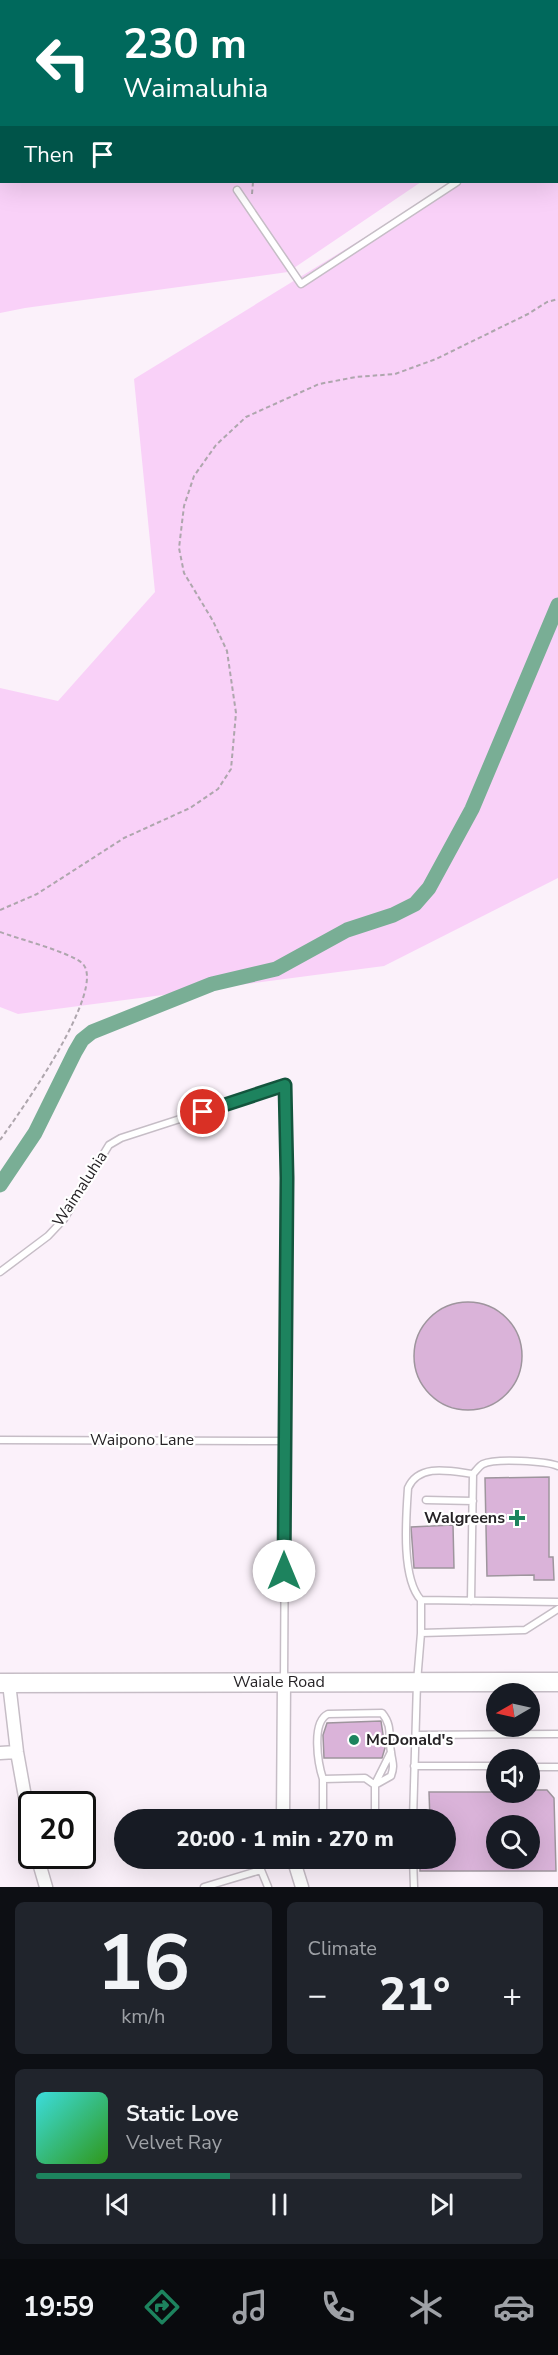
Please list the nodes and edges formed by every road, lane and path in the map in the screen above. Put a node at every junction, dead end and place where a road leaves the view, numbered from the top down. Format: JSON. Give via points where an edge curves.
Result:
{"nodes":[{"id":1,"x":455,"y":183,"type":"edge"},
{"id":2,"x":237,"y":190,"type":"dead end"},
{"id":3,"x":558,"y":299,"type":"edge"},
{"id":4,"x":0,"y":910,"type":"edge"},
{"id":5,"x":0,"y":932,"type":"edge"},
{"id":6,"x":0,"y":1140,"type":"edge"},
{"id":7,"x":0,"y":1272,"type":"edge"},
{"id":8,"x":0,"y":1440,"type":"edge"},
{"id":9,"x":284,"y":1441,"type":"junction"},
{"id":10,"x":558,"y":1466,"type":"edge"},
{"id":11,"x":473,"y":1474,"type":"junction"},
{"id":12,"x":426,"y":1500,"type":"dead end"},
{"id":13,"x":473,"y":1501,"type":"junction"},
{"id":14,"x":421,"y":1600,"type":"junction"},
{"id":15,"x":471,"y":1601,"type":"junction"},
{"id":16,"x":558,"y":1602,"type":"edge"},
{"id":17,"x":558,"y":1609,"type":"edge"},
{"id":18,"x":421,"y":1633,"type":"junction"},
{"id":19,"x":285,"y":1682,"type":"junction"},
{"id":20,"x":417,"y":1682,"type":"junction"},
{"id":21,"x":5,"y":1683,"type":"edge"},
{"id":22,"x":558,"y":1683,"type":"edge"},
{"id":23,"x":558,"y":1734,"type":"edge"},
{"id":24,"x":416,"y":1735,"type":"junction"},
{"id":25,"x":17,"y":1752,"type":"junction"},
{"id":26,"x":391,"y":1752,"type":"junction"},
{"id":27,"x":0,"y":1753,"type":"edge"},
{"id":28,"x":414,"y":1766,"type":"junction"},
{"id":29,"x":486,"y":1766,"type":"edge"},
{"id":30,"x":540,"y":1767,"type":"edge"},
{"id":31,"x":558,"y":1767,"type":"edge"},
{"id":32,"x":323,"y":1779,"type":"junction"},
{"id":33,"x":375,"y":1785,"type":"junction"},
{"id":34,"x":24,"y":1791,"type":"edge"},
{"id":35,"x":284,"y":1809,"type":"edge"},
{"id":36,"x":323,"y":1809,"type":"edge"},
{"id":37,"x":375,"y":1809,"type":"edge"},
{"id":38,"x":413,"y":1809,"type":"edge"},
{"id":39,"x":41,"y":1869,"type":"edge"},
{"id":40,"x":296,"y":1869,"type":"edge"},
{"id":41,"x":413,"y":1869,"type":"edge"},
{"id":42,"x":46,"y":1887,"type":"edge"},
{"id":43,"x":204,"y":1887,"type":"edge"},
{"id":44,"x":268,"y":1887,"type":"edge"},
{"id":45,"x":302,"y":1887,"type":"edge"},
{"id":46,"x":414,"y":1887,"type":"edge"}],
"edges":[{"from":1,"to":2,"type":"lane","via":[[301,284]]},
{"from":3,"to":4,"type":"path","via":[[436,359],[395,374],[320,384],[246,417],[216,445],[194,476],[184,506],[179,548],[184,573],[227,651],[236,713],[231,769],[218,789],[190,808],[124,838],[37,894]]},
{"from":5,"to":6,"type":"path","via":[[70,957],[82,964],[88,975],[81,1005],[62,1043],[26,1105]]},
{"from":7,"to":9,"type":"lane","name":"Waimaluhia","via":[[64,1219],[109,1145],[285,1085]]},
{"from":8,"to":9,"type":"lane","name":"Waipono Lane"},
{"from":9,"to":19,"type":"lane","name":"Waimaluhia"},
{"from":10,"to":11,"type":"lane","via":[[542,1462],[492,1462]]},
{"from":11,"to":13,"type":"lane"},
{"from":11,"to":14,"type":"lane","via":[[421,1473],[408,1488],[408,1571],[414,1592]]},
{"from":12,"to":13,"type":"lane"},
{"from":13,"to":15,"type":"lane"},
{"from":14,"to":15,"type":"lane"},
{"from":14,"to":18,"type":"lane"},
{"from":15,"to":16,"type":"lane"},
{"from":17,"to":18,"type":"lane","via":[[525,1630]]},
{"from":18,"to":20,"type":"lane"},
{"from":19,"to":20,"type":"street","name":"Waiale Road"},
{"from":19,"to":21,"type":"street","name":"Waiale Road"},
{"from":19,"to":35,"type":"street"},
{"from":20,"to":22,"type":"street","name":"Waiale Road"},
{"from":20,"to":24,"type":"lane"},
{"from":21,"to":25,"type":"street"},
{"from":23,"to":24,"type":"lane"},
{"from":24,"to":28,"type":"lane"},
{"from":25,"to":27,"type":"street"},
{"from":25,"to":34,"type":"street"},
{"from":26,"to":32,"type":"lane","via":[[391,1727],[382,1713],[328,1714],[318,1724],[318,1766]]},
{"from":26,"to":33,"type":"lane"},
{"from":26,"to":33,"type":"lane","via":[[395,1765],[391,1776]]},
{"from":28,"to":29,"type":"lane"},
{"from":28,"to":38,"type":"lane"},
{"from":30,"to":31,"type":"lane"},
{"from":32,"to":33,"type":"lane","via":[[365,1778]]},
{"from":32,"to":36,"type":"lane"},
{"from":33,"to":37,"type":"lane"},
{"from":39,"to":42,"type":"street"},
{"from":40,"to":45,"type":"street"},
{"from":41,"to":46,"type":"lane"},
{"from":43,"to":44,"type":"lane","via":[[261,1870]]}]}
